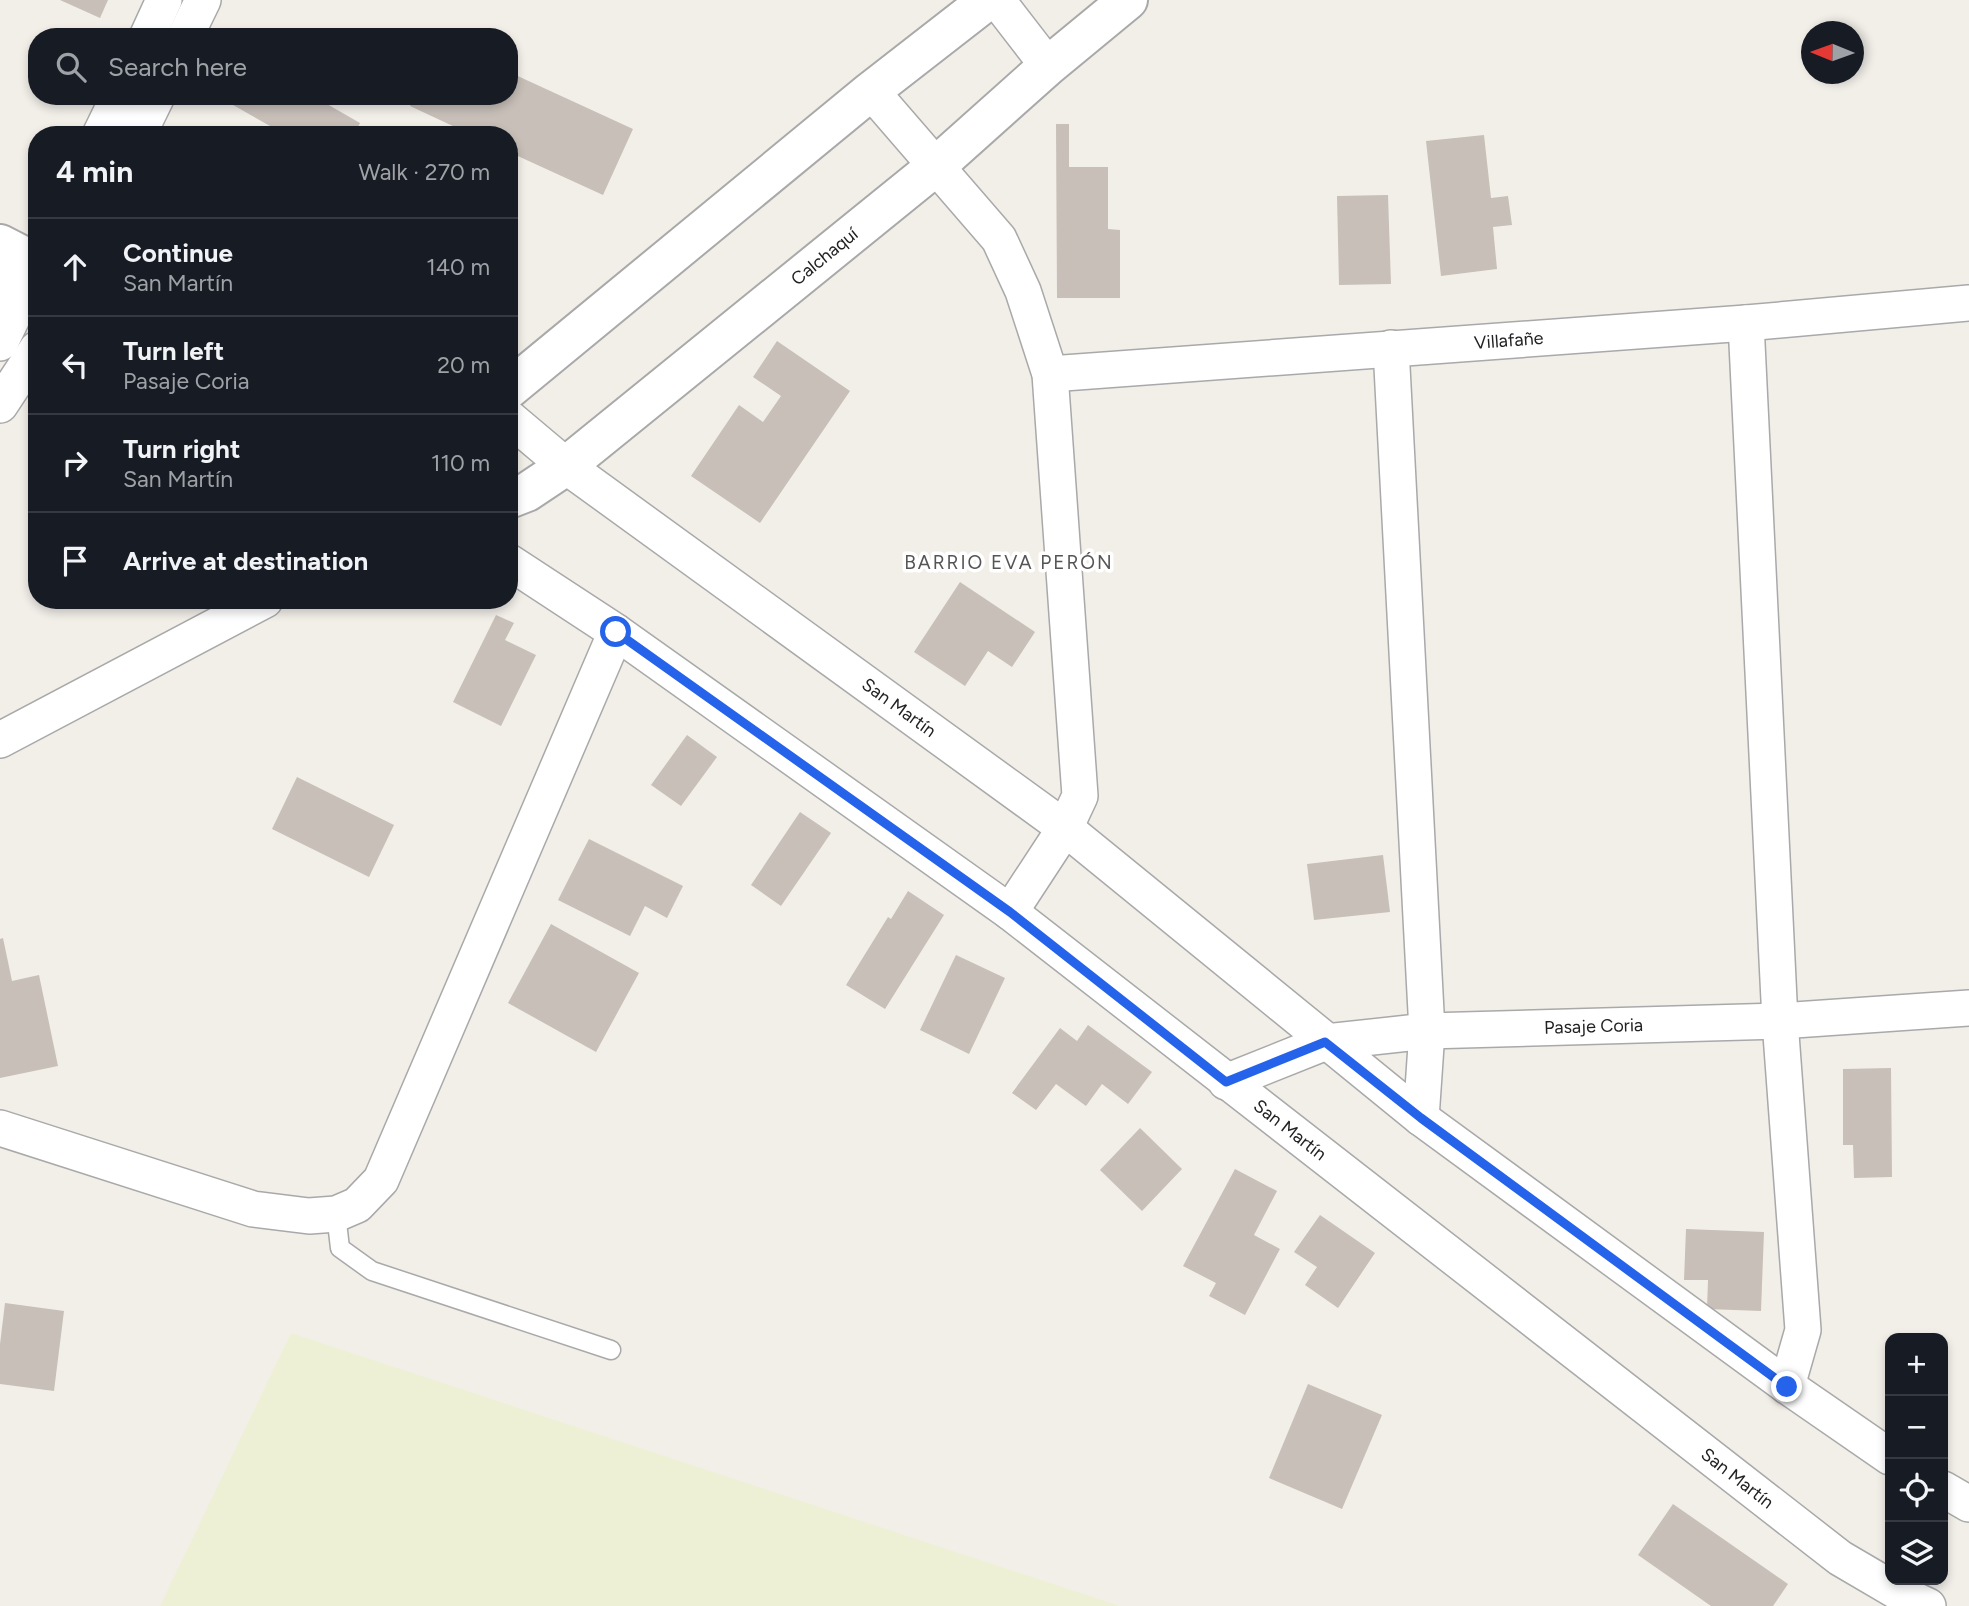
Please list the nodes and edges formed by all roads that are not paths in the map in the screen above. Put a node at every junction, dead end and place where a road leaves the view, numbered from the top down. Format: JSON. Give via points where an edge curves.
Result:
{"nodes":[{"id":1,"x":164,"y":0,"type":"edge"},
{"id":2,"x":203,"y":0,"type":"edge"},
{"id":3,"x":988,"y":0,"type":"edge"},
{"id":4,"x":997,"y":0,"type":"edge"},
{"id":5,"x":1128,"y":0,"type":"edge"},
{"id":6,"x":151,"y":28,"type":"edge"},
{"id":7,"x":190,"y":28,"type":"edge"},
{"id":8,"x":1048,"y":65,"type":"junction"},
{"id":9,"x":872,"y":91,"type":"junction"},
{"id":10,"x":115,"y":105,"type":"edge"},
{"id":11,"x":153,"y":105,"type":"edge"},
{"id":12,"x":104,"y":126,"type":"edge"},
{"id":13,"x":142,"y":126,"type":"edge"},
{"id":14,"x":935,"y":167,"type":"junction"},
{"id":15,"x":0,"y":244,"type":"edge"},
{"id":16,"x":26,"y":282,"type":"edge"},
{"id":17,"x":1969,"y":303,"type":"edge"},
{"id":18,"x":1746,"y":323,"type":"junction"},
{"id":19,"x":0,"y":343,"type":"edge"},
{"id":20,"x":1391,"y":348,"type":"junction"},
{"id":21,"x":28,"y":363,"type":"edge"},
{"id":22,"x":1049,"y":374,"type":"junction"},
{"id":23,"x":518,"y":382,"type":"edge"},
{"id":24,"x":0,"y":405,"type":"edge"},
{"id":25,"x":518,"y":426,"type":"edge"},
{"id":26,"x":566,"y":466,"type":"junction"},
{"id":27,"x":518,"y":496,"type":"edge"},
{"id":28,"x":518,"y":568,"type":"edge"},
{"id":29,"x":248,"y":609,"type":"edge"},
{"id":30,"x":616,"y":632,"type":"junction"},
{"id":31,"x":0,"y":740,"type":"edge"},
{"id":32,"x":1065,"y":828,"type":"junction"},
{"id":33,"x":1010,"y":912,"type":"junction"},
{"id":34,"x":1969,"y":1008,"type":"edge"},
{"id":35,"x":1780,"y":1021,"type":"junction"},
{"id":36,"x":1427,"y":1031,"type":"junction"},
{"id":37,"x":1325,"y":1042,"type":"junction"},
{"id":38,"x":1226,"y":1082,"type":"junction"},
{"id":39,"x":1421,"y":1118,"type":"junction"},
{"id":40,"x":0,"y":1128,"type":"edge"},
{"id":41,"x":336,"y":1214,"type":"junction"},
{"id":42,"x":611,"y":1350,"type":"dead end"},
{"id":43,"x":1787,"y":1387,"type":"junction"},
{"id":44,"x":1885,"y":1454,"type":"edge"},
{"id":45,"x":1948,"y":1492,"type":"edge"},
{"id":46,"x":1969,"y":1504,"type":"edge"},
{"id":47,"x":1928,"y":1606,"type":"edge"}],
"edges":[{"from":1,"to":6,"type":"street"},
{"from":2,"to":7,"type":"street"},
{"from":3,"to":9,"type":"street"},
{"from":4,"to":8,"type":"street"},
{"from":5,"to":8,"type":"street","name":"Calchaquí"},
{"from":8,"to":14,"type":"street","name":"Calchaquí"},
{"from":9,"to":14,"type":"street"},
{"from":9,"to":23,"type":"street"},
{"from":10,"to":12,"type":"street"},
{"from":11,"to":13,"type":"street"},
{"from":14,"to":22,"type":"street","via":[[999,239],[1023,290]]},
{"from":14,"to":26,"type":"street","name":"Calchaquí"},
{"from":15,"to":16,"type":"street"},
{"from":16,"to":19,"type":"street"},
{"from":17,"to":18,"type":"street","name":"Villafañe"},
{"from":18,"to":20,"type":"street","name":"Villafañe"},
{"from":18,"to":35,"type":"street"},
{"from":20,"to":22,"type":"street","name":"Villafañe"},
{"from":20,"to":36,"type":"street"},
{"from":21,"to":24,"type":"street"},
{"from":22,"to":32,"type":"street","via":[[1080,796]]},
{"from":25,"to":26,"type":"street","name":"San Martín"},
{"from":26,"to":27,"type":"street","name":"Calchaquí"},
{"from":26,"to":32,"type":"street","name":"San Martín"},
{"from":28,"to":30,"type":"street","name":"San Martín"},
{"from":29,"to":31,"type":"street"},
{"from":30,"to":33,"type":"street","name":"San Martín"},
{"from":30,"to":41,"type":"street","via":[[381,1180],[357,1205]]},
{"from":32,"to":33,"type":"street"},
{"from":32,"to":37,"type":"street","name":"San Martín"},
{"from":33,"to":38,"type":"street","name":"San Martín"},
{"from":34,"to":35,"type":"street","name":"Pasaje Coria"},
{"from":35,"to":36,"type":"street","name":"Pasaje Coria"},
{"from":35,"to":43,"type":"street","via":[[1803,1330]]},
{"from":36,"to":37,"type":"street","name":"Pasaje Coria"},
{"from":36,"to":39,"type":"street"},
{"from":37,"to":38,"type":"street","name":"Pasaje Coria"},
{"from":37,"to":39,"type":"street","name":"San Martín"},
{"from":38,"to":47,"type":"street","name":"San Martín","via":[[1840,1558]]},
{"from":39,"to":43,"type":"street","name":"San Martín"},
{"from":40,"to":41,"type":"street","via":[[253,1209],[309,1216]]},
{"from":41,"to":42,"type":"lane","via":[[340,1248],[372,1271]]},
{"from":43,"to":44,"type":"street","name":"San Martín"},
{"from":45,"to":46,"type":"street"}]}
